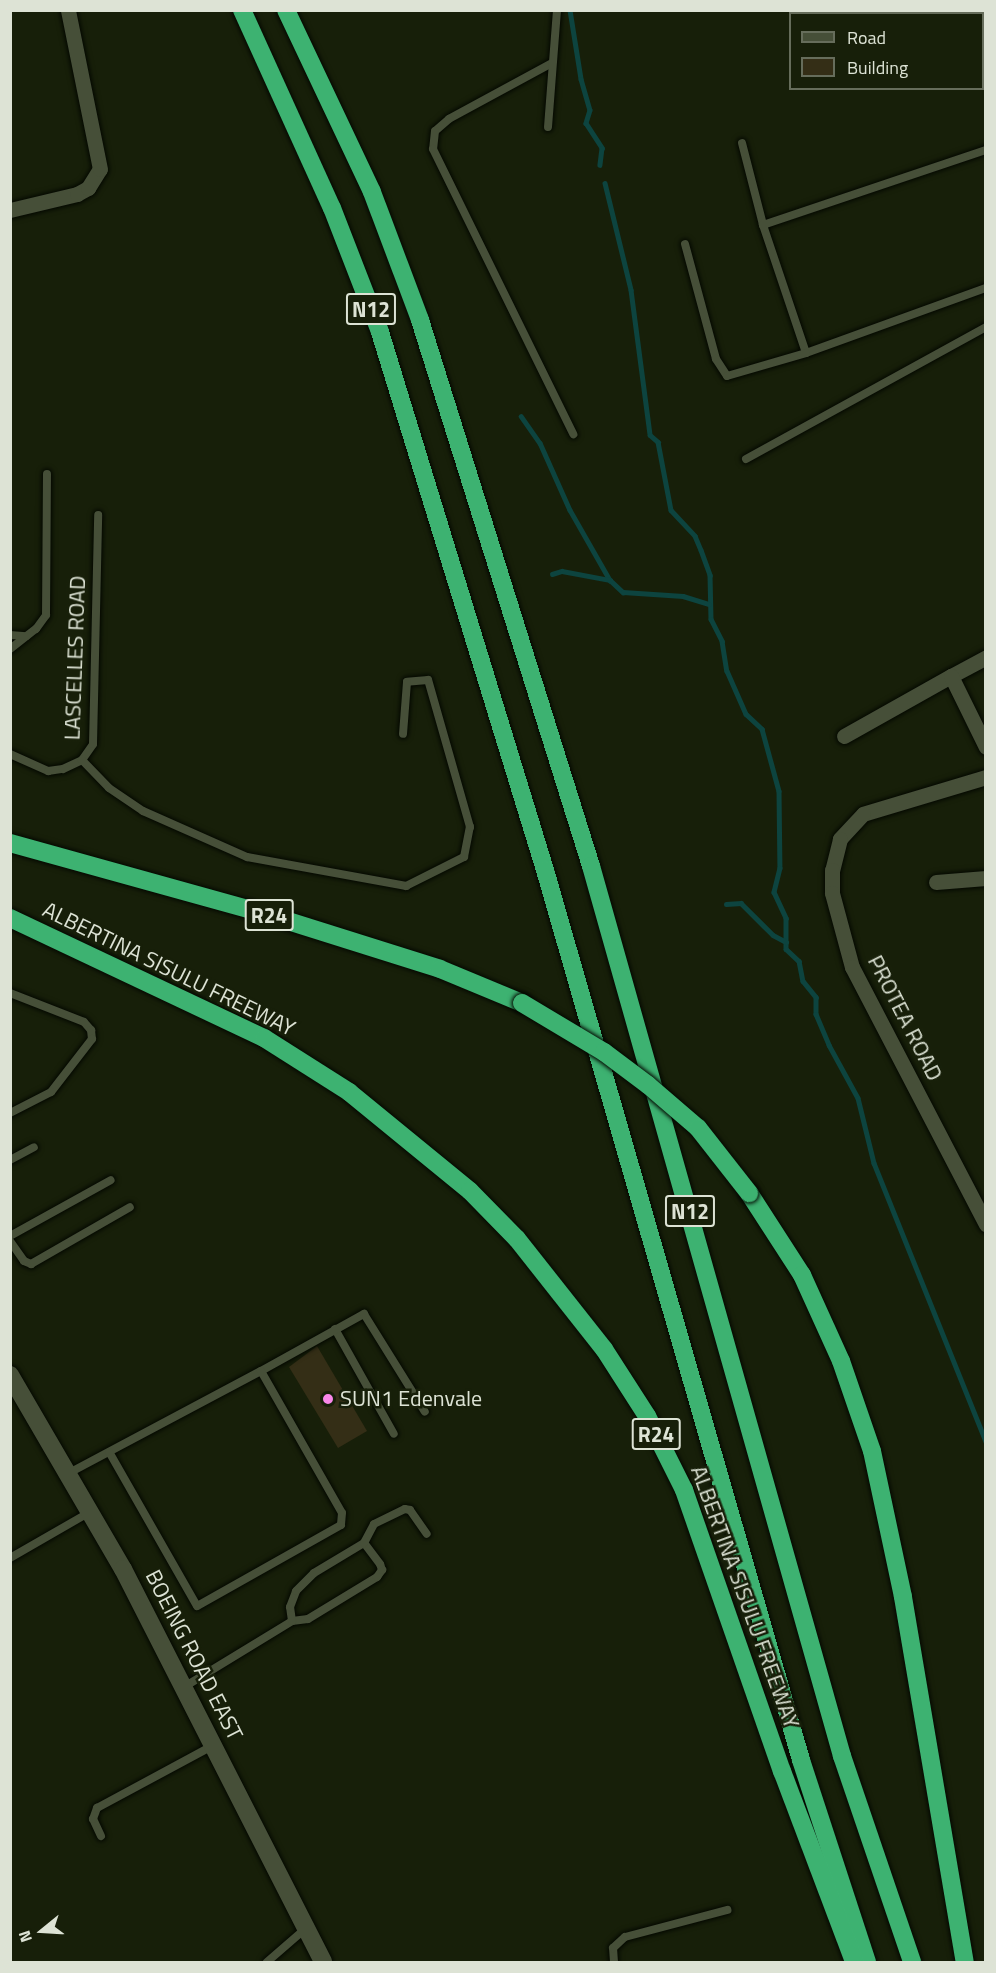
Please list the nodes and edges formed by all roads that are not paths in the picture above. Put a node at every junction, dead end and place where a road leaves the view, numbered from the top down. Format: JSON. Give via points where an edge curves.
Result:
{"nodes":[{"id":1,"x":68,"y":10,"type":"edge"},
{"id":2,"x":242,"y":10,"type":"edge"},
{"id":3,"x":286,"y":10,"type":"edge"},
{"id":4,"x":557,"y":10,"type":"edge"},
{"id":5,"x":552,"y":63,"type":"junction"},
{"id":6,"x":548,"y":127,"type":"dead end"},
{"id":7,"x":742,"y":142,"type":"dead end"},
{"id":8,"x":986,"y":150,"type":"edge"},
{"id":9,"x":10,"y":210,"type":"edge"},
{"id":10,"x":763,"y":225,"type":"junction"},
{"id":11,"x":685,"y":244,"type":"dead end"},
{"id":12,"x":986,"y":288,"type":"edge"},
{"id":13,"x":986,"y":327,"type":"edge"},
{"id":14,"x":806,"y":353,"type":"junction"},
{"id":15,"x":573,"y":434,"type":"dead end"},
{"id":16,"x":746,"y":459,"type":"dead end"},
{"id":17,"x":47,"y":474,"type":"dead end"},
{"id":18,"x":98,"y":515,"type":"dead end"},
{"id":19,"x":10,"y":635,"type":"edge"},
{"id":20,"x":26,"y":636,"type":"junction"},
{"id":21,"x":10,"y":649,"type":"edge"},
{"id":22,"x":986,"y":657,"type":"edge"},
{"id":23,"x":951,"y":676,"type":"junction"},
{"id":24,"x":403,"y":734,"type":"dead end"},
{"id":25,"x":844,"y":736,"type":"dead end"},
{"id":26,"x":986,"y":747,"type":"edge"},
{"id":27,"x":10,"y":754,"type":"edge"},
{"id":28,"x":82,"y":760,"type":"junction"},
{"id":29,"x":986,"y":777,"type":"edge"},
{"id":30,"x":10,"y":843,"type":"edge"},
{"id":31,"x":986,"y":878,"type":"edge"},
{"id":32,"x":936,"y":882,"type":"dead end"},
{"id":33,"x":10,"y":918,"type":"edge"},
{"id":34,"x":10,"y":993,"type":"edge"},
{"id":35,"x":10,"y":1113,"type":"edge"},
{"id":36,"x":34,"y":1147,"type":"dead end"},
{"id":37,"x":10,"y":1160,"type":"edge"},
{"id":38,"x":111,"y":1180,"type":"dead end"},
{"id":39,"x":130,"y":1207,"type":"dead end"},
{"id":40,"x":986,"y":1224,"type":"edge"},
{"id":41,"x":10,"y":1236,"type":"edge"},
{"id":42,"x":10,"y":1241,"type":"edge"},
{"id":43,"x":335,"y":1329,"type":"junction"},
{"id":44,"x":261,"y":1371,"type":"junction"},
{"id":45,"x":11,"y":1375,"type":"edge"},
{"id":46,"x":15,"y":1395,"type":"edge"},
{"id":47,"x":425,"y":1412,"type":"dead end"},
{"id":48,"x":394,"y":1434,"type":"dead end"},
{"id":49,"x":109,"y":1452,"type":"junction"},
{"id":50,"x":68,"y":1474,"type":"junction"},
{"id":51,"x":90,"y":1512,"type":"junction"},
{"id":52,"x":427,"y":1534,"type":"dead end"},
{"id":53,"x":364,"y":1543,"type":"junction"},
{"id":54,"x":10,"y":1557,"type":"edge"},
{"id":55,"x":292,"y":1621,"type":"junction"},
{"id":56,"x":183,"y":1687,"type":"junction"},
{"id":57,"x":213,"y":1745,"type":"junction"},
{"id":58,"x":101,"y":1836,"type":"dead end"},
{"id":59,"x":726,"y":1910,"type":"dead end"},
{"id":60,"x":306,"y":1928,"type":"junction"},
{"id":61,"x":267,"y":1962,"type":"edge"},
{"id":62,"x":323,"y":1962,"type":"edge"},
{"id":63,"x":614,"y":1962,"type":"edge"},
{"id":64,"x":854,"y":1962,"type":"edge"},
{"id":65,"x":867,"y":1962,"type":"edge"},
{"id":66,"x":912,"y":1962,"type":"edge"},
{"id":67,"x":965,"y":1962,"type":"edge"}],
"edges":[{"from":1,"to":9,"type":"street","via":[[100,163],[94,181],[77,194]]},
{"from":2,"to":65,"type":"highway","number":"N12","via":[[323,187],[380,332],[545,870],[801,1760]]},
{"from":3,"to":66,"type":"highway","number":"N12","via":[[372,192],[420,320],[591,866],[843,1756]]},
{"from":4,"to":5,"type":"lane"},
{"from":5,"to":6,"type":"lane"},
{"from":5,"to":15,"type":"lane","via":[[449,119],[435,131],[433,149]]},
{"from":7,"to":10,"type":"lane"},
{"from":8,"to":10,"type":"lane"},
{"from":10,"to":14,"type":"lane"},
{"from":11,"to":14,"type":"lane","via":[[716,359],[727,376]]},
{"from":12,"to":14,"type":"lane"},
{"from":13,"to":16,"type":"lane"},
{"from":17,"to":20,"type":"lane","via":[[46,615]]},
{"from":18,"to":28,"type":"lane","name":"LASCELLES ROAD","via":[[93,744]]},
{"from":19,"to":20,"type":"lane"},
{"from":20,"to":21,"type":"lane"},
{"from":22,"to":23,"type":"street"},
{"from":23,"to":25,"type":"street"},
{"from":23,"to":26,"type":"street"},
{"from":24,"to":28,"type":"lane","via":[[406,682],[428,680],[470,827],[464,857],[406,886],[247,857],[143,811],[110,788]]},
{"from":27,"to":28,"type":"lane","name":"LASCELLES ROAD","via":[[48,771]]},
{"from":29,"to":40,"type":"street","name":"PROTEA ROAD","via":[[863,814],[840,839],[832,870],[832,893],[852,967]]},
{"from":30,"to":67,"type":"highway","number":"R24","bridge":true,"via":[[266,914],[440,969],[522,1003],[604,1052],[698,1128],[749,1193],[802,1275],[841,1361],[873,1451],[903,1597]]},
{"from":31,"to":32,"type":"street"},
{"from":33,"to":64,"type":"highway","name":"ALBERTINA SISULU FREEWAY","number":"R24","via":[[264,1038],[349,1092],[470,1191],[517,1239],[604,1349],[647,1416],[684,1490],[782,1771]]},
{"from":34,"to":35,"type":"lane","via":[[84,1022],[92,1039],[51,1092]]},
{"from":36,"to":37,"type":"lane"},
{"from":38,"to":41,"type":"lane"},
{"from":39,"to":42,"type":"lane","via":[[31,1264],[24,1261]]},
{"from":43,"to":44,"type":"lane"},
{"from":43,"to":47,"type":"lane","via":[[358,1315],[369,1316]]},
{"from":43,"to":48,"type":"lane"},
{"from":44,"to":49,"type":"lane"},
{"from":44,"to":49,"type":"lane","via":[[342,1513],[341,1525],[218,1598],[197,1606],[193,1602]]},
{"from":45,"to":46,"type":"main road","name":"BOEING ROAD EAST"},
{"from":46,"to":50,"type":"main road","name":"BOEING ROAD EAST"},
{"from":49,"to":50,"type":"lane"},
{"from":50,"to":51,"type":"main road","name":"BOEING ROAD EAST"},
{"from":51,"to":54,"type":"lane"},
{"from":51,"to":56,"type":"main road","name":"BOEING ROAD EAST"},
{"from":52,"to":53,"type":"lane","via":[[410,1510],[398,1509],[374,1524]]},
{"from":53,"to":55,"type":"lane","via":[[314,1573],[296,1591],[290,1607]]},
{"from":53,"to":55,"type":"lane","via":[[380,1564],[382,1570],[377,1577],[308,1619]]},
{"from":55,"to":56,"type":"lane"},
{"from":56,"to":57,"type":"main road","name":"BOEING ROAD EAST"},
{"from":57,"to":58,"type":"lane","via":[[98,1808],[93,1819]]},
{"from":57,"to":60,"type":"main road","name":"BOEING ROAD EAST"},
{"from":59,"to":63,"type":"lane","via":[[625,1937],[613,1948]]},
{"from":60,"to":61,"type":"lane"},
{"from":60,"to":62,"type":"main road","name":"BOEING ROAD EAST"}]}
